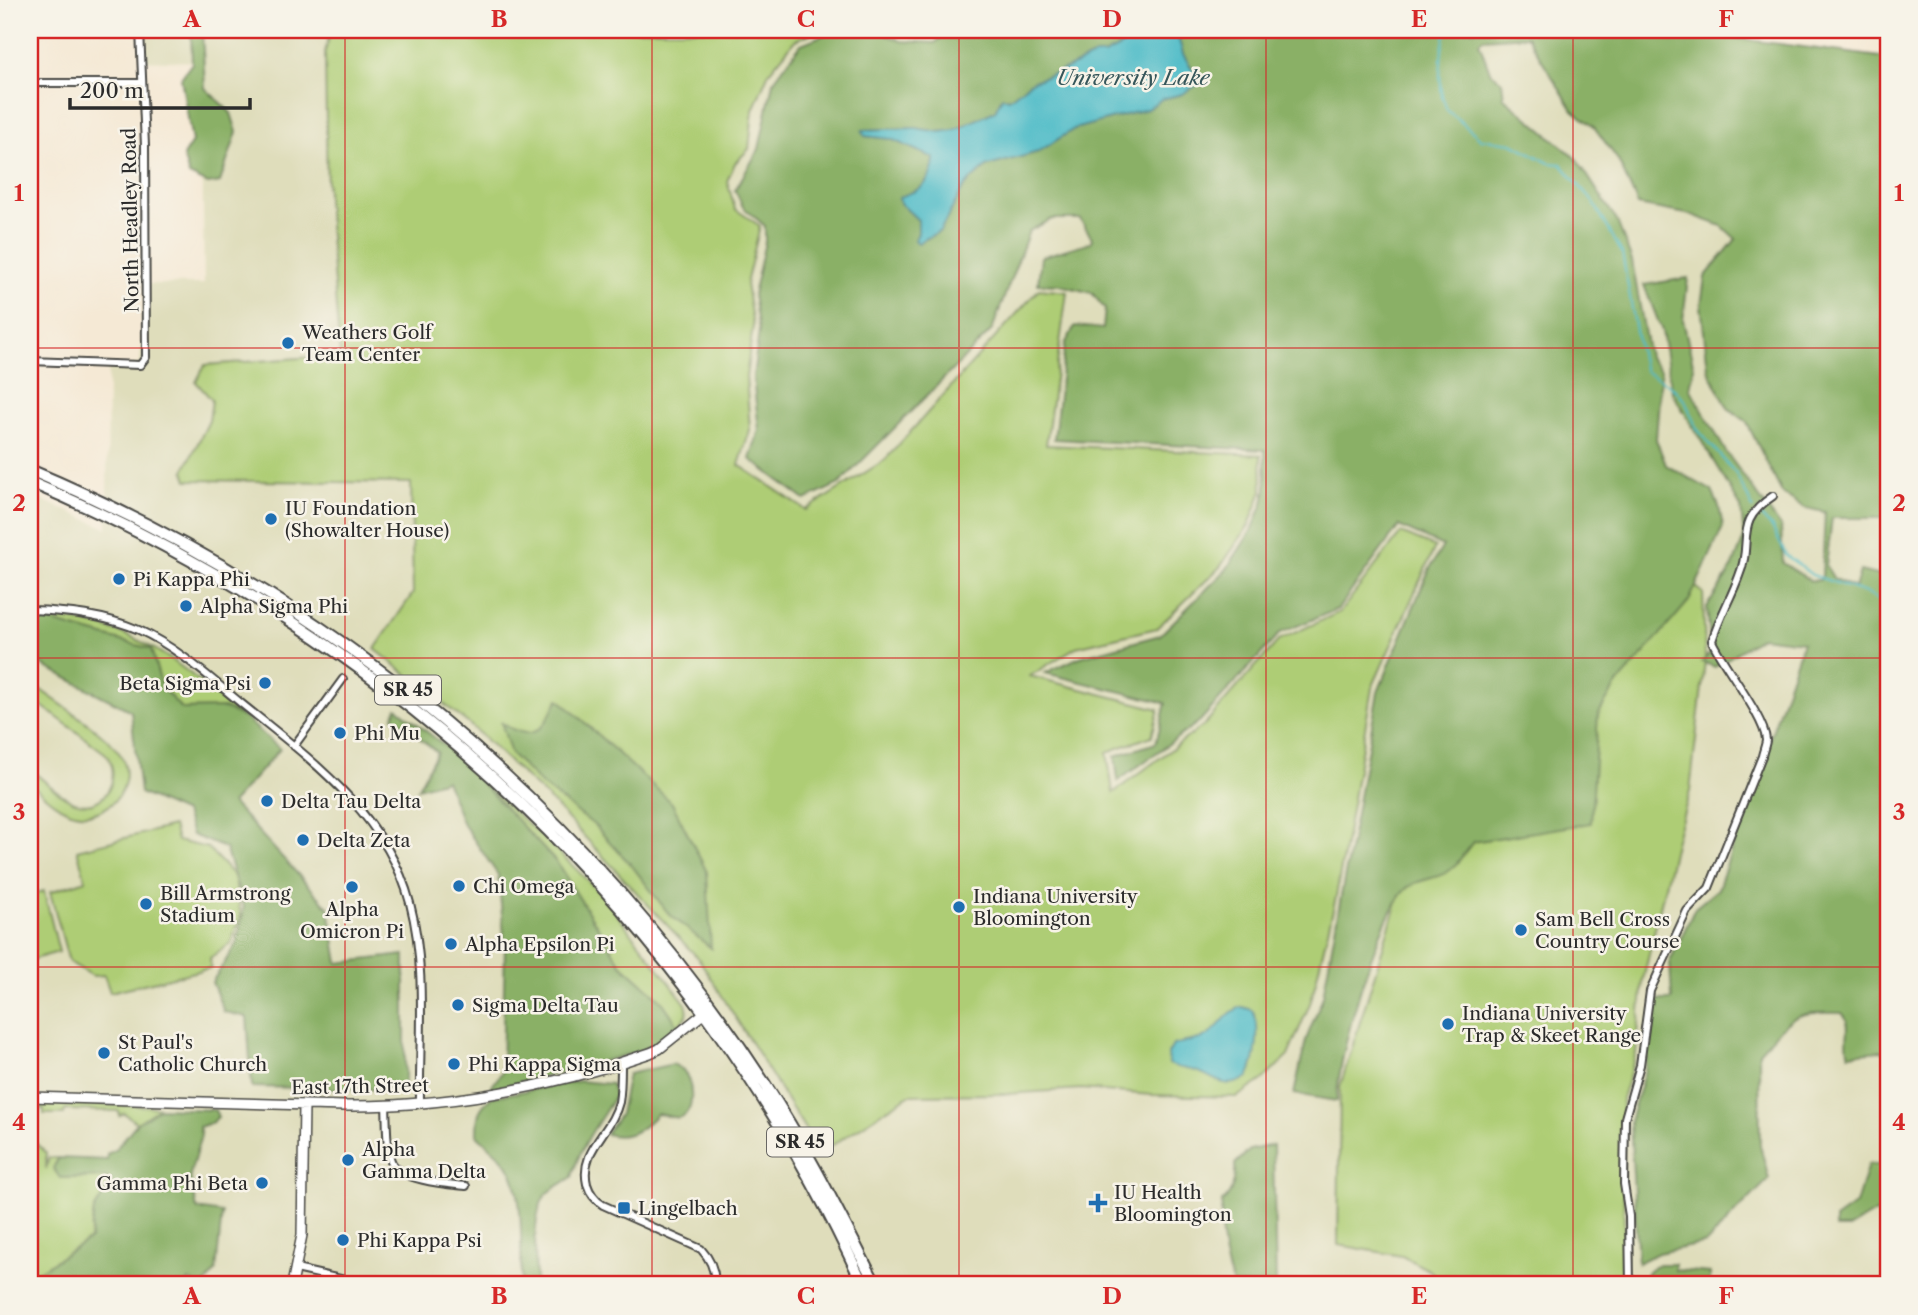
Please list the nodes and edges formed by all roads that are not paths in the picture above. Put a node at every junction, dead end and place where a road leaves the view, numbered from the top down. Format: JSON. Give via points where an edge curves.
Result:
{"nodes":[{"id":1,"x":140,"y":30,"type":"edge"},
{"id":2,"x":30,"y":83,"type":"edge"},
{"id":3,"x":142,"y":83,"type":"junction"},
{"id":4,"x":30,"y":361,"type":"edge"},
{"id":5,"x":30,"y":470,"type":"edge"},
{"id":6,"x":30,"y":482,"type":"edge"},
{"id":7,"x":1773,"y":496,"type":"dead end"},
{"id":8,"x":30,"y":610,"type":"edge"},
{"id":9,"x":358,"y":659,"type":"junction"},
{"id":10,"x":343,"y":679,"type":"dead end"},
{"id":11,"x":294,"y":746,"type":"junction"},
{"id":12,"x":708,"y":1010,"type":"junction"},
{"id":13,"x":621,"y":1063,"type":"junction"},
{"id":14,"x":30,"y":1097,"type":"edge"},
{"id":15,"x":420,"y":1104,"type":"junction"},
{"id":16,"x":303,"y":1105,"type":"junction"},
{"id":17,"x":386,"y":1107,"type":"junction"},
{"id":18,"x":466,"y":1186,"type":"dead end"},
{"id":19,"x":296,"y":1269,"type":"junction"},
{"id":20,"x":292,"y":1285,"type":"edge"},
{"id":21,"x":367,"y":1285,"type":"edge"},
{"id":22,"x":713,"y":1285,"type":"edge"},
{"id":23,"x":863,"y":1285,"type":"edge"},
{"id":24,"x":876,"y":1285,"type":"edge"},
{"id":25,"x":1630,"y":1285,"type":"edge"}],
"edges":[{"from":1,"to":3,"type":"street","name":"North Headley Road"},
{"from":2,"to":3,"type":"street"},
{"from":3,"to":4,"type":"street","name":"North Headley Road","via":[[146,357],[140,365]]},
{"from":5,"to":9,"type":"highway","number":"SR 45","via":[[181,541],[269,593]]},
{"from":6,"to":9,"type":"highway","number":"SR 45","via":[[191,559]]},
{"from":7,"to":25,"type":"street","via":[[1751,516],[1740,575],[1712,641],[1761,723],[1766,740],[1709,888],[1687,911],[1650,991],[1640,1065],[1625,1118]]},
{"from":8,"to":11,"type":"street","via":[[83,613],[139,631],[206,675]]},
{"from":9,"to":12,"type":"highway","number":"SR 45","via":[[541,822]]},
{"from":10,"to":11,"type":"street"},
{"from":11,"to":15,"type":"street","via":[[345,791],[367,818],[410,902],[419,963]]},
{"from":12,"to":13,"type":"main road","name":"East 17th Street","via":[[659,1049]]},
{"from":12,"to":23,"type":"highway","number":"SR 45","via":[[782,1131]]},
{"from":12,"to":24,"type":"highway","number":"SR 45","via":[[766,1085]]},
{"from":13,"to":15,"type":"main road","name":"East 17th Street","via":[[507,1092]]},
{"from":13,"to":22,"type":"street","via":[[619,1103],[588,1157],[589,1190],[603,1205],[701,1249],[710,1258]]},
{"from":14,"to":16,"type":"main road","name":"East 17th Street"},
{"from":15,"to":17,"type":"main road","name":"East 17th Street"},
{"from":16,"to":17,"type":"main road","name":"East 17th Street"},
{"from":16,"to":19,"type":"main road","via":[[302,1235]]},
{"from":17,"to":18,"type":"street","via":[[391,1162],[398,1169],[426,1181]]},
{"from":19,"to":20,"type":"main road"},
{"from":19,"to":21,"type":"street"}]}
